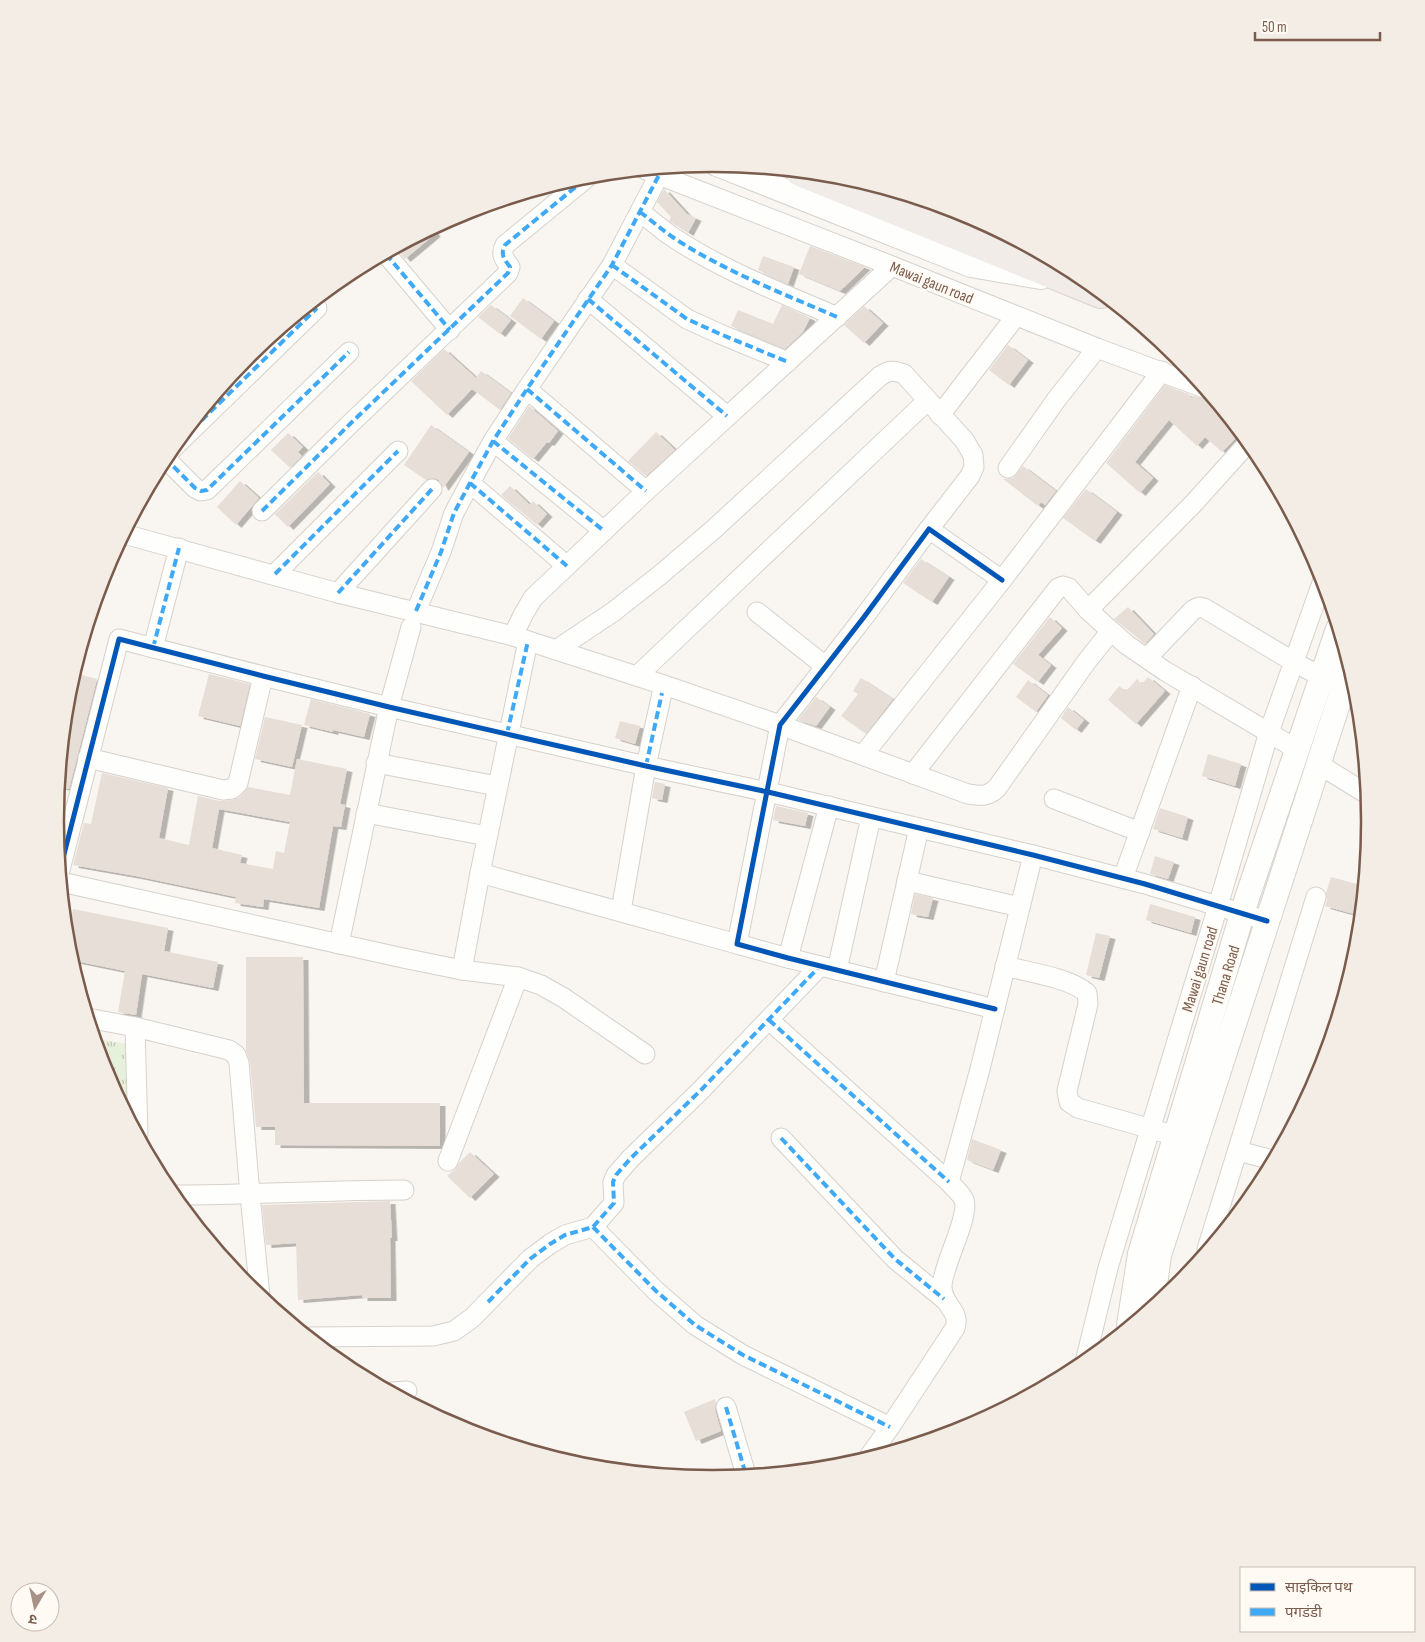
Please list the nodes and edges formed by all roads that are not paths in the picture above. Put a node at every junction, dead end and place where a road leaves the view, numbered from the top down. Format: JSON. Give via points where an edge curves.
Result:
{"nodes":[{"id":1,"x":740,"y":173,"type":"edge"},
{"id":2,"x":658,"y":175,"type":"edge"},
{"id":3,"x":652,"y":176,"type":"edge"},
{"id":4,"x":827,"y":183,"type":"edge"},
{"id":5,"x":575,"y":187,"type":"edge"},
{"id":6,"x":640,"y":212,"type":"junction"},
{"id":7,"x":390,"y":258,"type":"edge"},
{"id":8,"x":612,"y":265,"type":"junction"},
{"id":9,"x":892,"y":266,"type":"junction"},
{"id":10,"x":1070,"y":281,"type":"junction"},
{"id":11,"x":1074,"y":283,"type":"edge"},
{"id":12,"x":588,"y":299,"type":"junction"},
{"id":13,"x":316,"y":308,"type":"dead end"},
{"id":14,"x":1016,"y":316,"type":"junction"},
{"id":15,"x":837,"y":317,"type":"junction"},
{"id":16,"x":450,"y":330,"type":"junction"},
{"id":17,"x":1097,"y":348,"type":"junction"},
{"id":18,"x":349,"y":352,"type":"dead end"},
{"id":19,"x":788,"y":362,"type":"junction"},
{"id":20,"x":1162,"y":371,"type":"junction"},
{"id":21,"x":1190,"y":382,"type":"edge"},
{"id":22,"x":527,"y":389,"type":"junction"},
{"id":23,"x":934,"y":408,"type":"junction"},
{"id":24,"x":208,"y":414,"type":"edge"},
{"id":25,"x":728,"y":416,"type":"junction"},
{"id":26,"x":493,"y":441,"type":"junction"},
{"id":27,"x":1243,"y":448,"type":"edge"},
{"id":28,"x":398,"y":451,"type":"dead end"},
{"id":29,"x":171,"y":464,"type":"edge"},
{"id":30,"x":1008,"y":468,"type":"dead end"},
{"id":31,"x":470,"y":483,"type":"junction"},
{"id":32,"x":432,"y":489,"type":"dead end"},
{"id":33,"x":646,"y":491,"type":"junction"},
{"id":34,"x":262,"y":511,"type":"dead end"},
{"id":35,"x":929,"y":529,"type":"junction"},
{"id":36,"x":604,"y":531,"type":"junction"},
{"id":37,"x":130,"y":536,"type":"edge"},
{"id":38,"x":179,"y":548,"type":"junction"},
{"id":39,"x":567,"y":566,"type":"junction"},
{"id":40,"x":275,"y":574,"type":"junction"},
{"id":41,"x":1002,"y":580,"type":"junction"},
{"id":42,"x":1319,"y":591,"type":"edge"},
{"id":43,"x":338,"y":593,"type":"junction"},
{"id":44,"x":1088,"y":610,"type":"junction"},
{"id":45,"x":756,"y":612,"type":"dead end"},
{"id":46,"x":414,"y":619,"type":"junction"},
{"id":47,"x":1111,"y":632,"type":"junction"},
{"id":48,"x":521,"y":639,"type":"junction"},
{"id":49,"x":153,"y":648,"type":"junction"},
{"id":50,"x":556,"y":650,"type":"junction"},
{"id":51,"x":1338,"y":651,"type":"edge"},
{"id":52,"x":1146,"y":658,"type":"junction"},
{"id":53,"x":1294,"y":662,"type":"junction"},
{"id":54,"x":825,"y":666,"type":"junction"},
{"id":55,"x":263,"y":676,"type":"junction"},
{"id":56,"x":637,"y":676,"type":"junction"},
{"id":57,"x":1339,"y":676,"type":"edge"},
{"id":58,"x":1192,"y":686,"type":"junction"},
{"id":59,"x":662,"y":693,"type":"dead end"},
{"id":60,"x":389,"y":707,"type":"junction"},
{"id":61,"x":780,"y":725,"type":"junction"},
{"id":62,"x":1269,"y":732,"type":"junction"},
{"id":63,"x":507,"y":734,"type":"junction"},
{"id":64,"x":1298,"y":750,"type":"junction"},
{"id":65,"x":863,"y":755,"type":"junction"},
{"id":66,"x":88,"y":758,"type":"junction"},
{"id":67,"x":376,"y":763,"type":"junction"},
{"id":68,"x":1318,"y":764,"type":"junction"},
{"id":69,"x":646,"y":766,"type":"junction"},
{"id":70,"x":914,"y":774,"type":"junction"},
{"id":71,"x":497,"y":786,"type":"junction"},
{"id":72,"x":1360,"y":790,"type":"edge"},
{"id":73,"x":768,"y":792,"type":"junction"},
{"id":74,"x":1054,"y":800,"type":"dead end"},
{"id":75,"x":829,"y":806,"type":"junction"},
{"id":76,"x":366,"y":813,"type":"junction"},
{"id":77,"x":871,"y":817,"type":"junction"},
{"id":78,"x":918,"y":828,"type":"junction"},
{"id":79,"x":1140,"y":832,"type":"junction"},
{"id":80,"x":487,"y":836,"type":"junction"},
{"id":81,"x":65,"y":851,"type":"edge"},
{"id":82,"x":1032,"y":855,"type":"junction"},
{"id":83,"x":480,"y":873,"type":"junction"},
{"id":84,"x":1123,"y":878,"type":"junction"},
{"id":85,"x":907,"y":881,"type":"junction"},
{"id":86,"x":67,"y":883,"type":"edge"},
{"id":87,"x":1316,"y":897,"type":"dead end"},
{"id":88,"x":1218,"y":906,"type":"junction"},
{"id":89,"x":1020,"y":907,"type":"junction"},
{"id":90,"x":620,"y":911,"type":"junction"},
{"id":91,"x":1243,"y":914,"type":"junction"},
{"id":92,"x":1267,"y":921,"type":"junction"},
{"id":93,"x":339,"y":944,"type":"junction"},
{"id":94,"x":737,"y":944,"type":"junction"},
{"id":95,"x":788,"y":958,"type":"junction"},
{"id":96,"x":1005,"y":966,"type":"junction"},
{"id":97,"x":829,"y":968,"type":"junction"},
{"id":98,"x":462,"y":970,"type":"junction"},
{"id":99,"x":518,"y":978,"type":"junction"},
{"id":100,"x":884,"y":982,"type":"junction"},
{"id":101,"x":995,"y":1009,"type":"junction"},
{"id":102,"x":95,"y":1019,"type":"edge"},
{"id":103,"x":768,"y":1020,"type":"junction"},
{"id":104,"x":135,"y":1027,"type":"junction"},
{"id":105,"x":645,"y":1054,"type":"dead end"},
{"id":106,"x":138,"y":1120,"type":"edge"},
{"id":107,"x":1149,"y":1129,"type":"junction"},
{"id":108,"x":1176,"y":1136,"type":"junction"},
{"id":109,"x":781,"y":1138,"type":"dead end"},
{"id":110,"x":1238,"y":1151,"type":"junction"},
{"id":111,"x":1266,"y":1158,"type":"edge"},
{"id":112,"x":448,"y":1161,"type":"dead end"},
{"id":113,"x":949,"y":1182,"type":"junction"},
{"id":114,"x":404,"y":1190,"type":"dead end"},
{"id":115,"x":183,"y":1195,"type":"edge"},
{"id":116,"x":250,"y":1195,"type":"junction"},
{"id":117,"x":592,"y":1227,"type":"junction"},
{"id":118,"x":1211,"y":1235,"type":"edge"},
{"id":119,"x":259,"y":1285,"type":"edge"},
{"id":120,"x":1153,"y":1296,"type":"edge"},
{"id":121,"x":944,"y":1299,"type":"junction"},
{"id":122,"x":1130,"y":1317,"type":"edge"},
{"id":123,"x":319,"y":1337,"type":"edge"},
{"id":124,"x":1088,"y":1349,"type":"edge"},
{"id":125,"x":726,"y":1407,"type":"dead end"},
{"id":126,"x":890,"y":1426,"type":"junction"},
{"id":127,"x":878,"y":1448,"type":"edge"},
{"id":128,"x":744,"y":1469,"type":"edge"}],
"edges":[{"from":1,"to":10,"type":"street","via":[[971,265]]},
{"from":2,"to":9,"type":"street","name":"Mawai gaun road"},
{"from":3,"to":6,"type":"street"},
{"from":4,"to":10,"type":"highway"},
{"from":5,"to":16,"type":"street","via":[[505,245],[502,256],[510,267],[508,273]]},
{"from":6,"to":8,"type":"street"},
{"from":6,"to":15,"type":"street","via":[[706,257]]},
{"from":7,"to":16,"type":"street"},
{"from":8,"to":12,"type":"street"},
{"from":8,"to":19,"type":"street","via":[[686,319]]},
{"from":9,"to":14,"type":"street","name":"Mawai gaun road"},
{"from":9,"to":15,"type":"street"},
{"from":10,"to":11,"type":"highway"},
{"from":12,"to":22,"type":"street"},
{"from":12,"to":25,"type":"street"},
{"from":13,"to":24,"type":"street"},
{"from":14,"to":17,"type":"street","name":"Mawai gaun road"},
{"from":14,"to":23,"type":"street"},
{"from":15,"to":19,"type":"street"},
{"from":16,"to":34,"type":"street"},
{"from":17,"to":20,"type":"street","name":"Mawai gaun road"},
{"from":17,"to":30,"type":"street"},
{"from":18,"to":29,"type":"street","via":[[207,490],[195,488]]},
{"from":19,"to":25,"type":"street"},
{"from":20,"to":21,"type":"street","name":"Mawai gaun road"},
{"from":20,"to":41,"type":"street"},
{"from":22,"to":26,"type":"street"},
{"from":22,"to":33,"type":"street"},
{"from":23,"to":35,"type":"street","via":[[964,440],[973,455],[974,467]]},
{"from":23,"to":50,"type":"street","via":[[904,374],[887,371],[660,575],[613,612]]},
{"from":23,"to":56,"type":"street"},
{"from":25,"to":33,"type":"street"},
{"from":26,"to":31,"type":"street"},
{"from":26,"to":36,"type":"street"},
{"from":27,"to":44,"type":"street"},
{"from":28,"to":40,"type":"street"},
{"from":31,"to":39,"type":"street"},
{"from":31,"to":46,"type":"street","via":[[454,512]]},
{"from":32,"to":43,"type":"street"},
{"from":33,"to":36,"type":"street"},
{"from":35,"to":41,"type":"street"},
{"from":35,"to":54,"type":"street"},
{"from":36,"to":39,"type":"street"},
{"from":37,"to":38,"type":"street"},
{"from":38,"to":40,"type":"street"},
{"from":38,"to":49,"type":"street"},
{"from":39,"to":48,"type":"street","via":[[533,598],[523,615]]},
{"from":40,"to":43,"type":"street"},
{"from":41,"to":65,"type":"street"},
{"from":42,"to":53,"type":"street","name":"Mawai gaun road"},
{"from":43,"to":46,"type":"street"},
{"from":44,"to":47,"type":"street"},
{"from":44,"to":70,"type":"street","via":[[1069,588],[1058,588]]},
{"from":45,"to":54,"type":"street"},
{"from":46,"to":48,"type":"street"},
{"from":46,"to":60,"type":"street"},
{"from":47,"to":52,"type":"street"},
{"from":47,"to":70,"type":"street","via":[[992,793],[983,797],[968,794]]},
{"from":48,"to":50,"type":"street"},
{"from":48,"to":63,"type":"street"},
{"from":49,"to":55,"type":"street"},
{"from":49,"to":66,"type":"street","via":[[119,639]]},
{"from":50,"to":56,"type":"street"},
{"from":51,"to":57,"type":"street","name":"Thana Road"},
{"from":52,"to":53,"type":"street","via":[[1198,607]]},
{"from":52,"to":58,"type":"street"},
{"from":53,"to":57,"type":"street"},
{"from":53,"to":62,"type":"street","name":"Mawai gaun road"},
{"from":54,"to":61,"type":"street"},
{"from":55,"to":60,"type":"street"},
{"from":55,"to":66,"type":"street","via":[[238,783],[232,789],[223,790]]},
{"from":56,"to":61,"type":"street"},
{"from":57,"to":64,"type":"street","name":"Thana Road"},
{"from":57,"to":68,"type":"street","name":"Thana Road"},
{"from":58,"to":62,"type":"street"},
{"from":58,"to":79,"type":"street"},
{"from":59,"to":69,"type":"street"},
{"from":60,"to":63,"type":"street"},
{"from":60,"to":67,"type":"street"},
{"from":61,"to":65,"type":"street"},
{"from":61,"to":73,"type":"street"},
{"from":62,"to":64,"type":"street"},
{"from":62,"to":88,"type":"street","name":"Mawai gaun road"},
{"from":63,"to":69,"type":"street"},
{"from":63,"to":71,"type":"street"},
{"from":64,"to":91,"type":"street","name":"Thana Road"},
{"from":65,"to":70,"type":"street"},
{"from":66,"to":81,"type":"street"},
{"from":67,"to":71,"type":"street"},
{"from":67,"to":76,"type":"street"},
{"from":68,"to":72,"type":"street"},
{"from":68,"to":92,"type":"street","name":"Thana Road"},
{"from":69,"to":73,"type":"street"},
{"from":69,"to":90,"type":"street"},
{"from":71,"to":80,"type":"street"},
{"from":73,"to":75,"type":"street"},
{"from":73,"to":94,"type":"street"},
{"from":74,"to":79,"type":"street"},
{"from":75,"to":77,"type":"street"},
{"from":75,"to":95,"type":"street"},
{"from":76,"to":80,"type":"street"},
{"from":76,"to":93,"type":"street"},
{"from":77,"to":78,"type":"street"},
{"from":77,"to":97,"type":"street"},
{"from":78,"to":82,"type":"street"},
{"from":78,"to":85,"type":"street"},
{"from":79,"to":84,"type":"street"},
{"from":80,"to":83,"type":"street"},
{"from":82,"to":84,"type":"street"},
{"from":82,"to":89,"type":"street"},
{"from":83,"to":90,"type":"street"},
{"from":83,"to":98,"type":"street"},
{"from":84,"to":88,"type":"street"},
{"from":85,"to":89,"type":"street"},
{"from":85,"to":100,"type":"street"},
{"from":86,"to":93,"type":"street"},
{"from":87,"to":110,"type":"street"},
{"from":88,"to":91,"type":"street"},
{"from":88,"to":107,"type":"street","name":"Mawai gaun road"},
{"from":89,"to":96,"type":"street"},
{"from":90,"to":94,"type":"street"},
{"from":91,"to":92,"type":"street"},
{"from":91,"to":108,"type":"street","name":"Thana Road"},
{"from":92,"to":120,"type":"street","name":"Thana Road","via":[[1159,1255]]},
{"from":93,"to":98,"type":"street"},
{"from":94,"to":95,"type":"street"},
{"from":95,"to":97,"type":"street"},
{"from":96,"to":101,"type":"street"},
{"from":96,"to":107,"type":"street","via":[[1067,982],[1087,993],[1088,1004],[1067,1091],[1069,1102],[1078,1108]]},
{"from":97,"to":100,"type":"street"},
{"from":97,"to":103,"type":"street"},
{"from":98,"to":99,"type":"street"},
{"from":99,"to":105,"type":"street","via":[[541,985],[564,998]]},
{"from":99,"to":112,"type":"street"},
{"from":100,"to":101,"type":"street"},
{"from":101,"to":113,"type":"street"},
{"from":102,"to":104,"type":"street"},
{"from":103,"to":113,"type":"street"},
{"from":103,"to":117,"type":"street","via":[[616,1175],[612,1182],[614,1203]]},
{"from":104,"to":106,"type":"street"},
{"from":104,"to":116,"type":"street","via":[[236,1054]]},
{"from":107,"to":108,"type":"street"},
{"from":107,"to":124,"type":"street","name":"Mawai gaun road"},
{"from":108,"to":122,"type":"street","name":"Thana Road","via":[[1140,1254]]},
{"from":109,"to":121,"type":"street","via":[[895,1260]]},
{"from":110,"to":111,"type":"street"},
{"from":110,"to":118,"type":"street"},
{"from":113,"to":121,"type":"street","via":[[965,1202],[945,1272]]},
{"from":114,"to":116,"type":"street"},
{"from":115,"to":116,"type":"street"},
{"from":116,"to":119,"type":"street"},
{"from":117,"to":123,"type":"street","via":[[565,1235],[530,1259],[472,1318],[454,1331],[433,1336]]},
{"from":117,"to":126,"type":"street","via":[[695,1325],[743,1355]]},
{"from":121,"to":126,"type":"street","via":[[956,1317],[955,1328]]},
{"from":125,"to":128,"type":"street"},
{"from":126,"to":127,"type":"street"}]}
